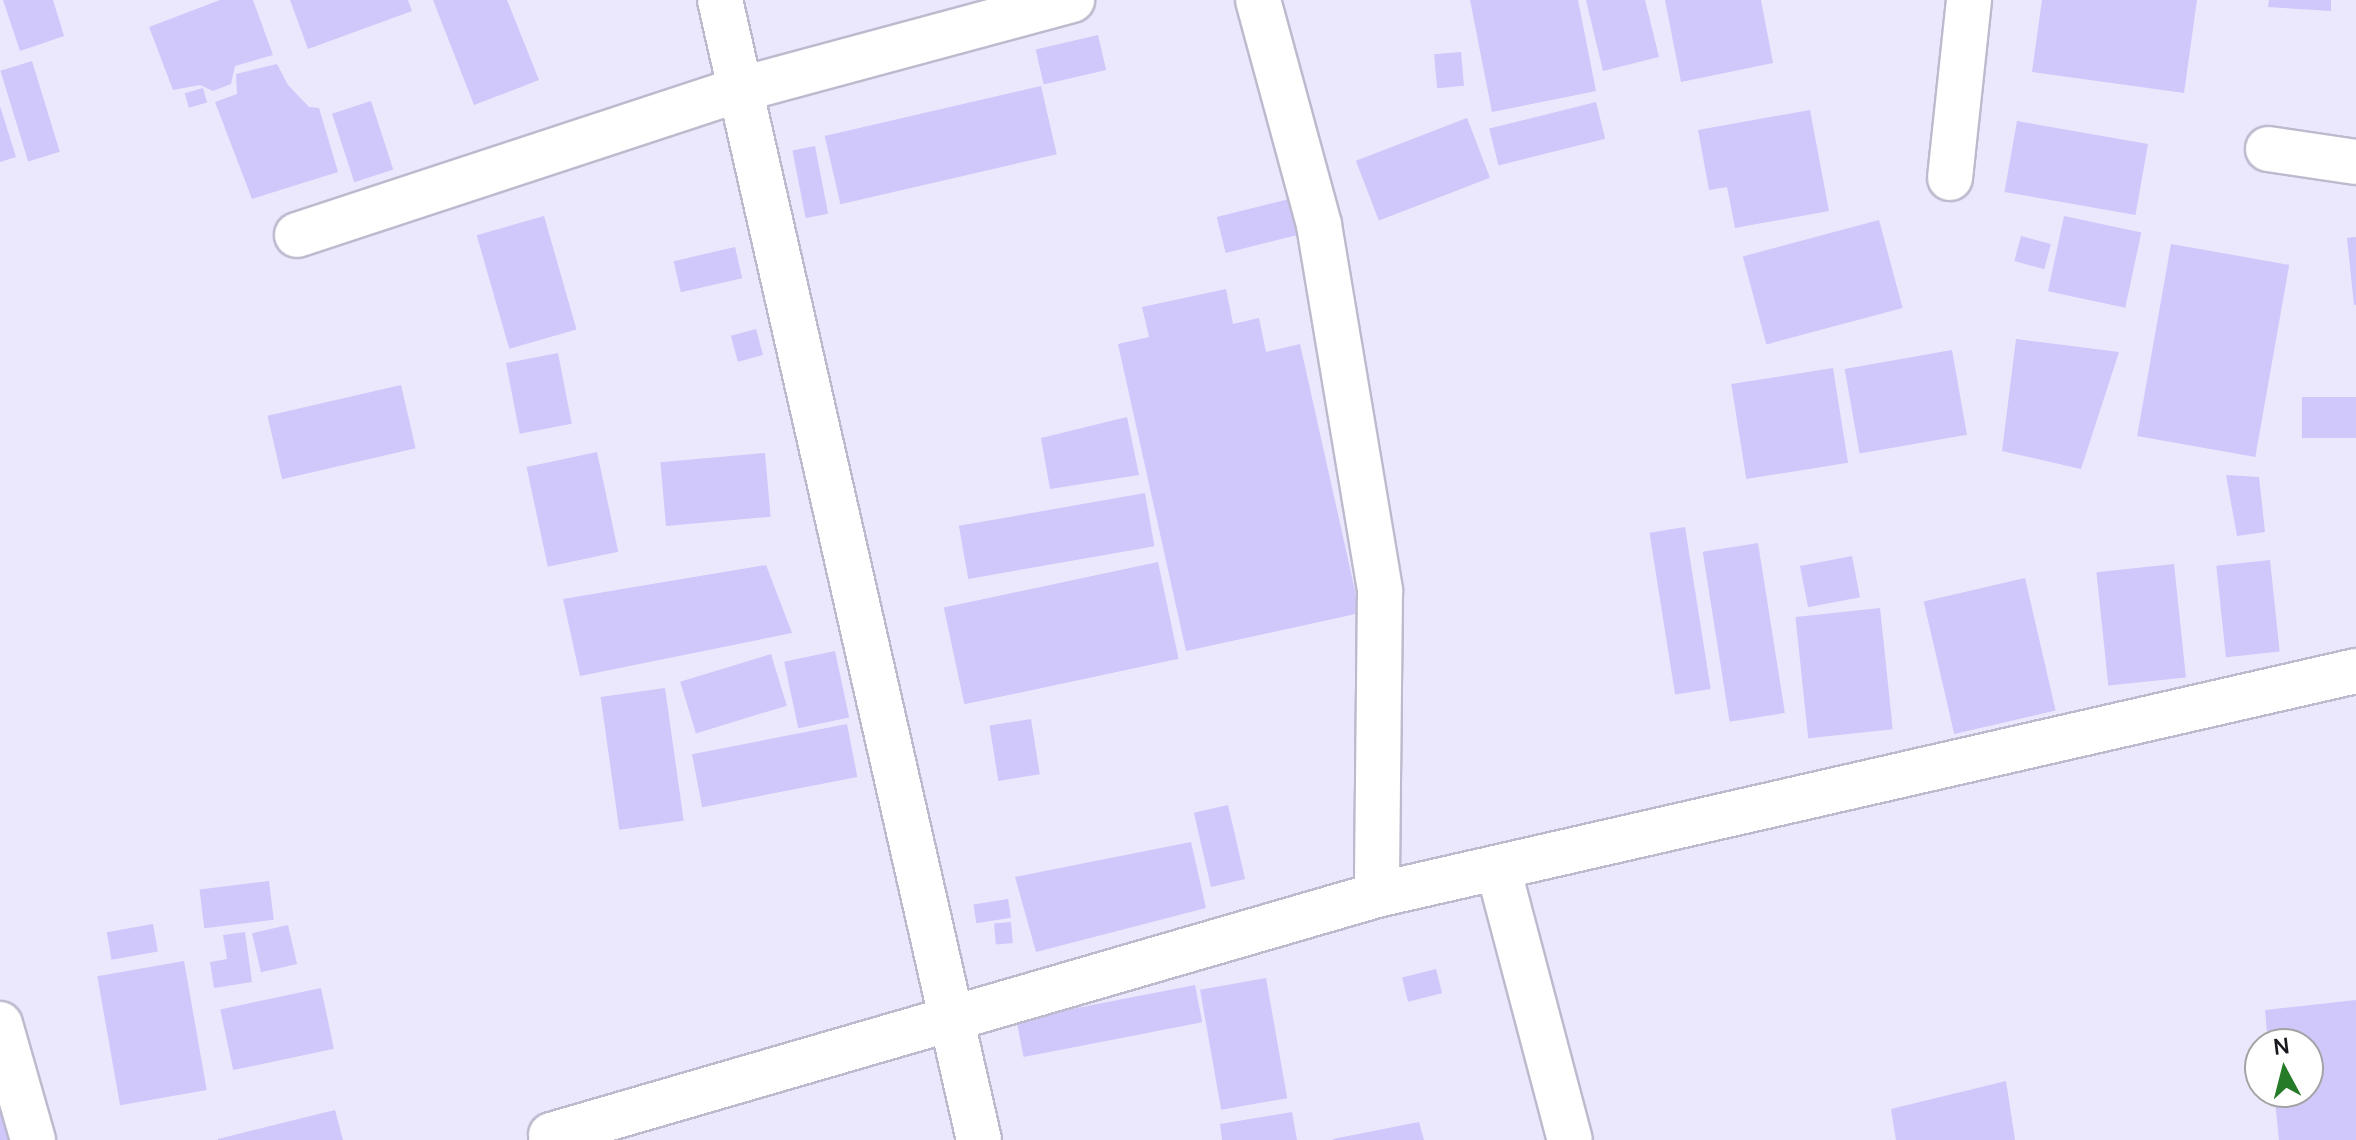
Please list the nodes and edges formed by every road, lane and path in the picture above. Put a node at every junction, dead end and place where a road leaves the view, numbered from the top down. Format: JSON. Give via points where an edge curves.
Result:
{"nodes":[{"id":1,"x":720,"y":0,"type":"edge"},
{"id":2,"x":1072,"y":0,"type":"edge"},
{"id":3,"x":1258,"y":0,"type":"edge"},
{"id":4,"x":1969,"y":0,"type":"edge"},
{"id":5,"x":742,"y":89,"type":"junction"},
{"id":6,"x":2268,"y":149,"type":"dead end"},
{"id":7,"x":2356,"y":162,"type":"edge"},
{"id":8,"x":1950,"y":178,"type":"dead end"},
{"id":9,"x":297,"y":235,"type":"dead end"},
{"id":10,"x":2356,"y":671,"type":"edge"},
{"id":11,"x":1498,"y":868,"type":"junction"},
{"id":12,"x":1377,"y":895,"type":"junction"},
{"id":13,"x":951,"y":1016,"type":"junction"},
{"id":14,"x":0,"y":1024,"type":"edge"},
{"id":15,"x":551,"y":1135,"type":"dead end"},
{"id":16,"x":33,"y":1140,"type":"edge"},
{"id":17,"x":979,"y":1140,"type":"edge"},
{"id":18,"x":1570,"y":1140,"type":"edge"}],
"edges":[{"from":1,"to":5,"type":"street"},
{"from":2,"to":5,"type":"street"},
{"from":3,"to":12,"type":"street","via":[[1319,225],[1380,591]]},
{"from":4,"to":8,"type":"street"},
{"from":5,"to":9,"type":"street"},
{"from":5,"to":13,"type":"street"},
{"from":6,"to":7,"type":"street"},
{"from":10,"to":11,"type":"street"},
{"from":11,"to":12,"type":"street"},
{"from":11,"to":18,"type":"street"},
{"from":12,"to":13,"type":"street"},
{"from":13,"to":15,"type":"street"},
{"from":13,"to":17,"type":"street"},
{"from":14,"to":16,"type":"street"}]}
